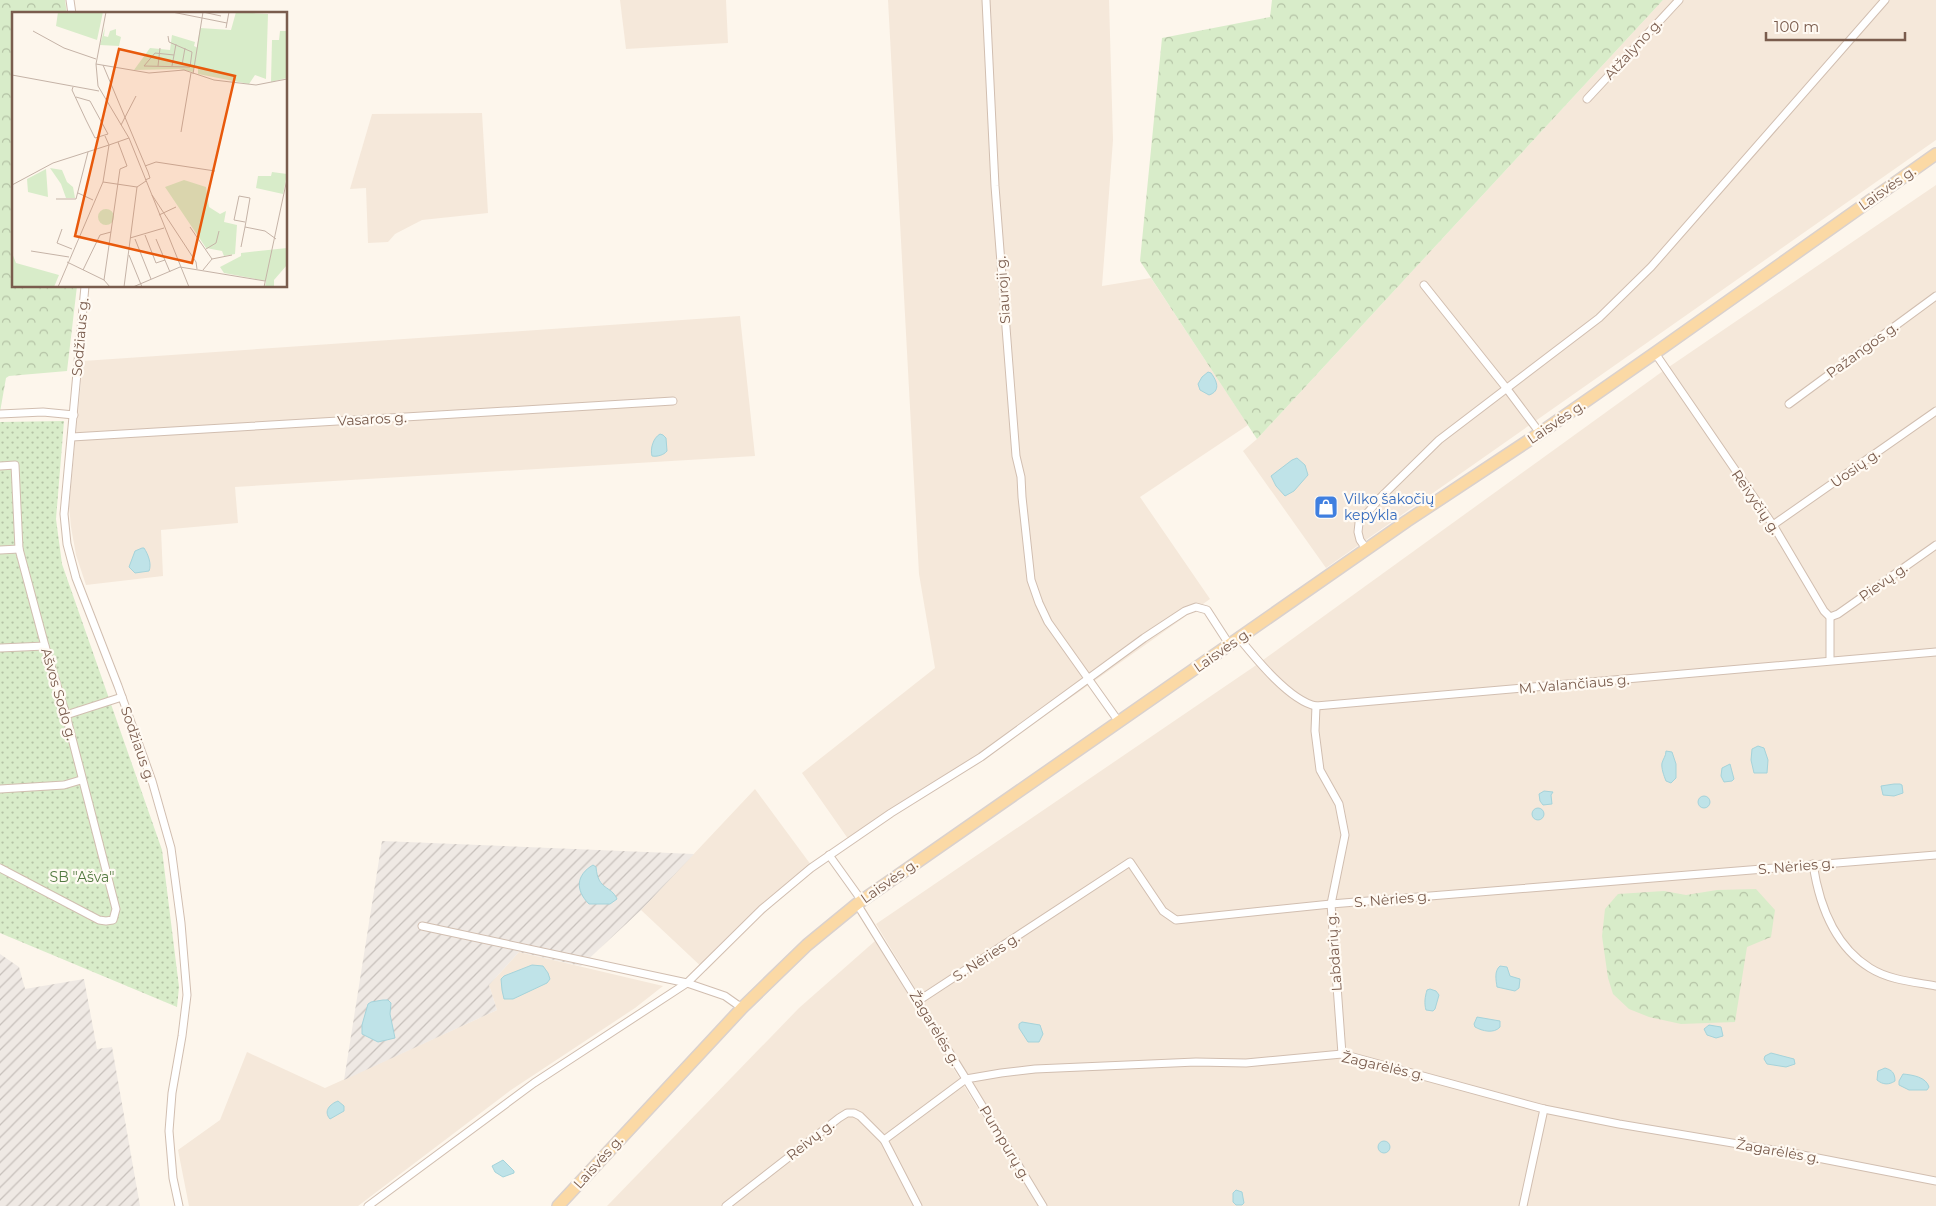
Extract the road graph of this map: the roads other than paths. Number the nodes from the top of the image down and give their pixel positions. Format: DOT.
graph roads {
  1 [pos="986,0"];
  2 [pos="1679,0"];
  3 [pos="1885,0"];
  4 [pos="1587,99"];
  5 [pos="1936,154"];
  6 [pos="1424,285"];
  7 [pos="85,288"];
  8 [pos="1936,296"];
  9 [pos="1655,353"];
  10 [pos="1508,389"];
  11 [pos="673,401"];
  12 [pos="1788,404"];
  13 [pos="1936,410"];
  14 [pos="0,414"];
  15 [pos="74,415"];
  16 [pos="1540,434"];
  17 [pos="72,437"];
  18 [pos="0,466"];
  19 [pos="1773,525"];
  20 [pos="1936,545"];
  21 [pos="19,549"];
  22 [pos="0,550"];
  23 [pos="1367,550"];
  24 [pos="1830,617"];
  25 [pos="1234,641"];
  26 [pos="45,646"];
  27 [pos="0,648"];
  28 [pos="1936,652"];
  29 [pos="1830,660"];
  30 [pos="1088,680"];
  31 [pos="122,697"];
  32 [pos="1316,706"];
  33 [pos="66,715"];
  34 [pos="1119,722"];
  35 [pos="82,780"];
  36 [pos="0,789"];
  37 [pos="830,855"];
  38 [pos="1936,855"];
  39 [pos="1813,864"];
  40 [pos="0,868"];
  41 [pos="859,902"];
  42 [pos="1331,904"];
  43 [pos="422,926"];
  44 [pos="687,983"];
  45 [pos="1936,986"];
  46 [pos="918,1001"];
  47 [pos="742,1008"];
  48 [pos="1342,1054"];
  49 [pos="966,1079"];
  50 [pos="1544,1109"];
  51 [pos="884,1140"];
  52 [pos="1936,1181"];
  53 [pos="179,1206"];
  54 [pos="368,1206"];
  55 [pos="558,1206"];
  56 [pos="726,1206"];
  57 [pos="918,1206"];
  58 [pos="1043,1206"];
  59 [pos="1523,1206"];
  1 -- 30 [label="street, Siauroji g."];
  2 -- 4 [label="street, Atžalyno g."];
  3 -- 10 [label="street"];
  5 -- 9 [label="main road, Laisvės g."];
  6 -- 10 [label="street"];
  7 -- 15 [label="street, Sodžiaus g."];
  8 -- 12 [label="street, Pažangos g."];
  9 -- 16 [label="main road, Laisvės g."];
  9 -- 19 [label="street, Reivyčių g."];
  10 -- 16 [label="street"];
  10 -- 23 [label="street"];
  11 -- 17 [label="street, Vasaros g."];
  13 -- 19 [label="street, Uosių g."];
  14 -- 15 [label="street"];
  15 -- 17 [label="street, Sodžiaus g."];
  16 -- 23 [label="main road, Laisvės g."];
  17 -- 31 [label="street, Sodžiaus g."];
  18 -- 21 [label="street, Ašvos Sodo g."];
  19 -- 24 [label="street, Reivyčių g."];
  20 -- 24 [label="street, Pievų g."];
  21 -- 22 [label="street"];
  21 -- 26 [label="street, Ašvos Sodo g."];
  23 -- 25 [label="main road, Laisvės g."];
  24 -- 29 [label="street"];
  25 -- 30 [label="street, M. Valančiaus g."];
  25 -- 32 [label="street, M. Valančiaus g."];
  25 -- 34 [label="main road, Laisvės g."];
  26 -- 27 [label="street"];
  26 -- 33 [label="street, Ašvos Sodo g."];
  28 -- 29 [label="street, M. Valančiaus g."];
  29 -- 32 [label="street, M. Valančiaus g."];
  30 -- 34 [label="street, Siauroji g."];
  30 -- 37 [label="street, M. Valančiaus g."];
  31 -- 33 [label="street"];
  31 -- 53 [label="street, Sodžiaus g."];
  32 -- 42 [label="street, Labdarių g."];
  33 -- 35 [label="street, Ašvos Sodo g."];
  34 -- 41 [label="main road, Laisvės g."];
  35 -- 36 [label="street"];
  35 -- 40 [label="street, Ašvos Sodo g."];
  37 -- 41 [label="street, Žagarėlės g."];
  37 -- 44 [label="street, M. Valančiaus g."];
  38 -- 39 [label="street, S. Nėries g."];
  39 -- 42 [label="street, S. Nėries g."];
  39 -- 45 [label="street"];
  41 -- 46 [label="street, Žagarėlės g."];
  41 -- 47 [label="main road, Laisvės g."];
  42 -- 46 [label="street, S. Nėries g."];
  42 -- 48 [label="street, Labdarių g."];
  43 -- 44 [label="street"];
  44 -- 47 [label="street"];
  44 -- 54 [label="street, M. Valančiaus g."];
  46 -- 49 [label="street, Žagarėlės g."];
  47 -- 55 [label="main road, Laisvės g."];
  48 -- 49 [label="street, Žagarėlės g."];
  48 -- 50 [label="street, Žagarėlės g."];
  49 -- 51 [label="street"];
  49 -- 58 [label="street, Pumpurų g."];
  50 -- 52 [label="street, Žagarėlės g."];
  50 -- 59 [label="street"];
  51 -- 56 [label="street, Reivų g."];
  51 -- 57 [label="street, Reivų g."];
}
